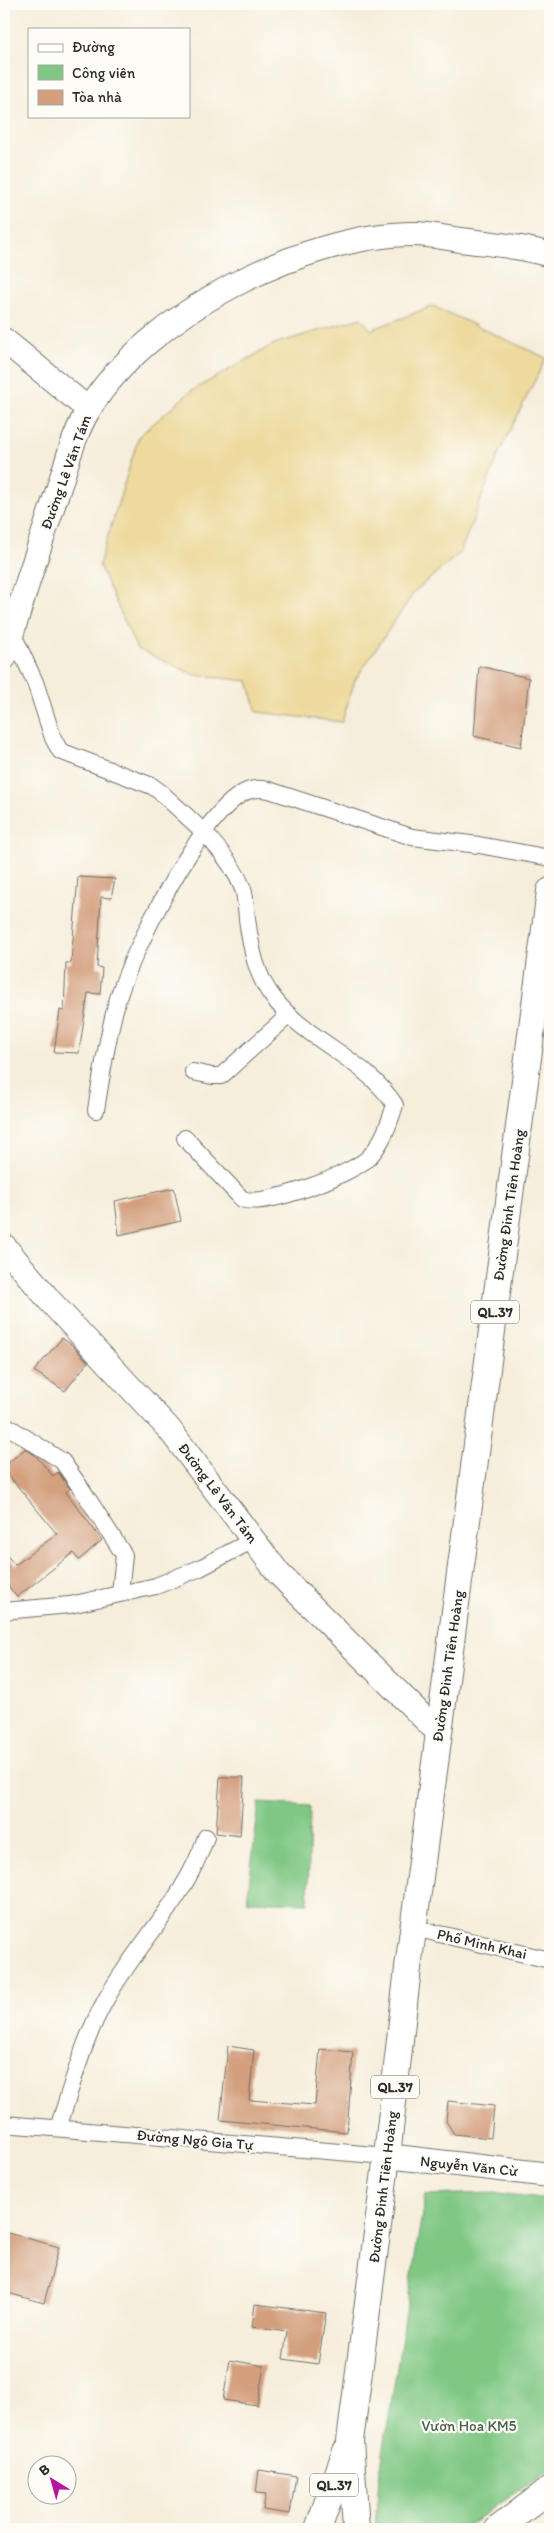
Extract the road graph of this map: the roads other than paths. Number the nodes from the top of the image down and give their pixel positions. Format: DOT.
graph roads {
  1 [pos="550,255"];
  2 [pos="4,340"];
  3 [pos="88,409"];
  4 [pos="12,632"];
  5 [pos="4,658"];
  6 [pos="203,833"];
  7 [pos="550,858"];
  8 [pos="550,891"];
  9 [pos="289,1016"];
  10 [pos="192,1072"];
  11 [pos="96,1110"];
  12 [pos="185,1138"];
  13 [pos="4,1246"];
  14 [pos="4,1424"];
  15 [pos="253,1540"];
  16 [pos="120,1593"];
  17 [pos="4,1611"];
  18 [pos="439,1733"];
  19 [pos="206,1837"];
  20 [pos="414,1928"];
  21 [pos="550,1960"];
  22 [pos="4,2124"];
  23 [pos="58,2128"];
  24 [pos="387,2156"];
  25 [pos="550,2175"];
  26 [pos="350,2441"];
  27 [pos="550,2490"];
  28 [pos="318,2529"];
  29 [pos="356,2529"];
  30 [pos="498,2529"];
  1 -- 3 [label="street, Đường Lê Văn Tám"];
  2 -- 3 [label="street"];
  3 -- 4 [label="street, Đường Lê Văn Tám"];
  4 -- 5 [label="street, Đường Lê Văn Tám"];
  4 -- 6 [label="street"];
  6 -- 7 [label="street"];
  6 -- 9 [label="street"];
  6 -- 11 [label="street"];
  8 -- 18 [label="main road, Đường Đinh Tiên Hoàng / QL.37"];
  9 -- 10 [label="street"];
  9 -- 12 [label="street"];
  13 -- 15 [label="street, Đường Lê Văn Tám"];
  14 -- 16 [label="street"];
  15 -- 16 [label="street"];
  15 -- 18 [label="street, Đường Lê Văn Tám"];
  16 -- 17 [label="street"];
  18 -- 20 [label="main road, Đường Đinh Tiên Hoàng / QL.37"];
  19 -- 23 [label="street"];
  20 -- 21 [label="street, Phố Minh Khai"];
  20 -- 24 [label="main road, Đường Đinh Tiên Hoàng / QL.37"];
  22 -- 23 [label="street, Đường Ngô Gia Tự"];
  23 -- 24 [label="street, Đường Ngô Gia Tự"];
  24 -- 25 [label="street, Nguyễn Văn Cừ"];
  24 -- 26 [label="main road, Đường Đinh Tiên Hoàng / QL.37"];
  26 -- 28 [label="main road, Đường Đinh Tiên Hoàng / QL.37"];
  26 -- 29 [label="main road, Đường Đinh Tiên Hoàng / QL.37"];
  27 -- 30 [label="main road"];
}
